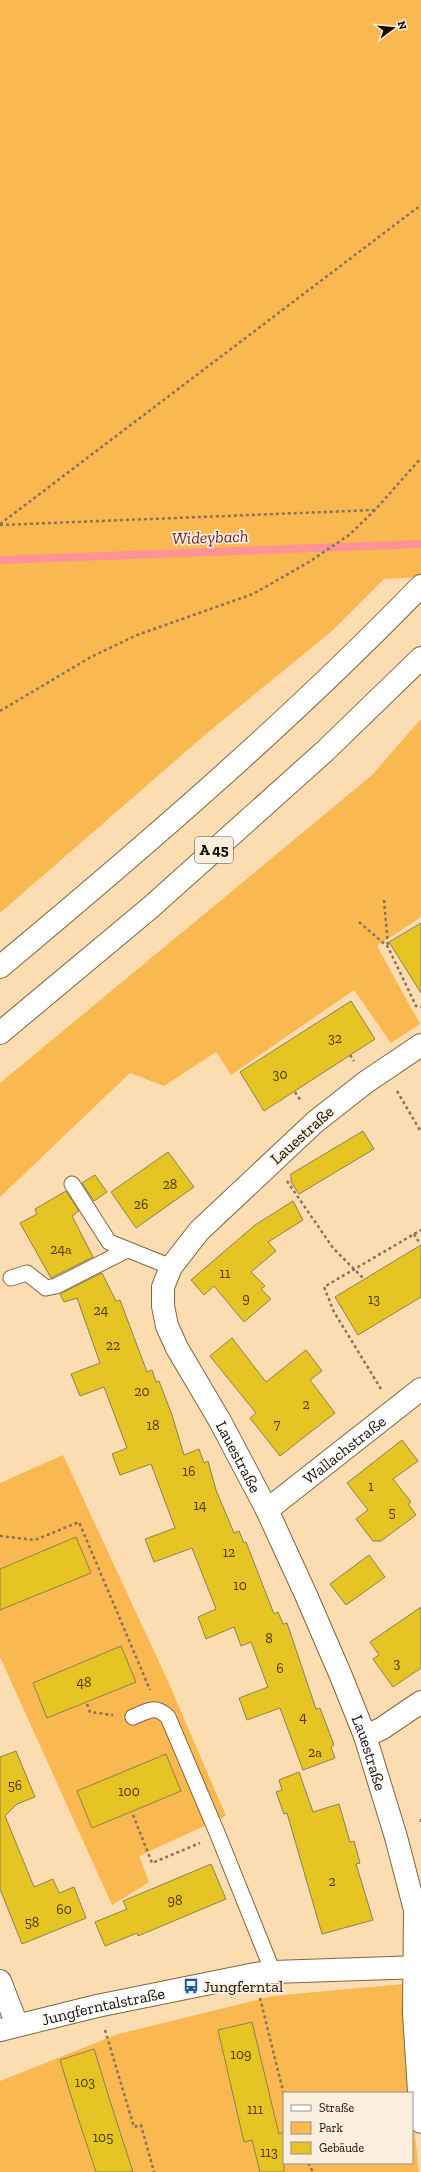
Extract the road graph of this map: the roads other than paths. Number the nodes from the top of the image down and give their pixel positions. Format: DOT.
graph roads {
  1 [pos="421,586"];
  2 [pos="421,658"];
  3 [pos="0,967"];
  4 [pos="0,1033"];
  5 [pos="421,1045"];
  6 [pos="72,1184"];
  7 [pos="127,1250"];
  8 [pos="171,1267"];
  9 [pos="11,1278"];
  10 [pos="421,1389"];
  11 [pos="267,1510"];
  12 [pos="421,1702"];
  13 [pos="133,1717"];
  14 [pos="365,1736"];
  15 [pos="418,1967"];
  16 [pos="264,1973"];
  17 [pos="0,1981"];
  18 [pos="8,2028"];
  19 [pos="421,2122"];
  1 -- 3 [label="main road"];
  2 -- 4 [label="main road, A 45"];
  5 -- 8 [label="main road, Lauestraße"];
  6 -- 7 [label="lane"];
  7 -- 8 [label="lane"];
  7 -- 9 [label="lane"];
  8 -- 11 [label="main road, Lauestraße"];
  10 -- 11 [label="main road, Wallachstraße"];
  11 -- 14 [label="main road, Lauestraße"];
  12 -- 14 [label="main road"];
  13 -- 16 [label="lane"];
  14 -- 15 [label="main road, Lauestraße"];
  15 -- 16 [label="main road, Jungferntalstraße"];
  15 -- 19 [label="main road, Lauestraße"];
  16 -- 18 [label="main road, Jungferntalstraße"];
  17 -- 18 [label="main road"];
}
